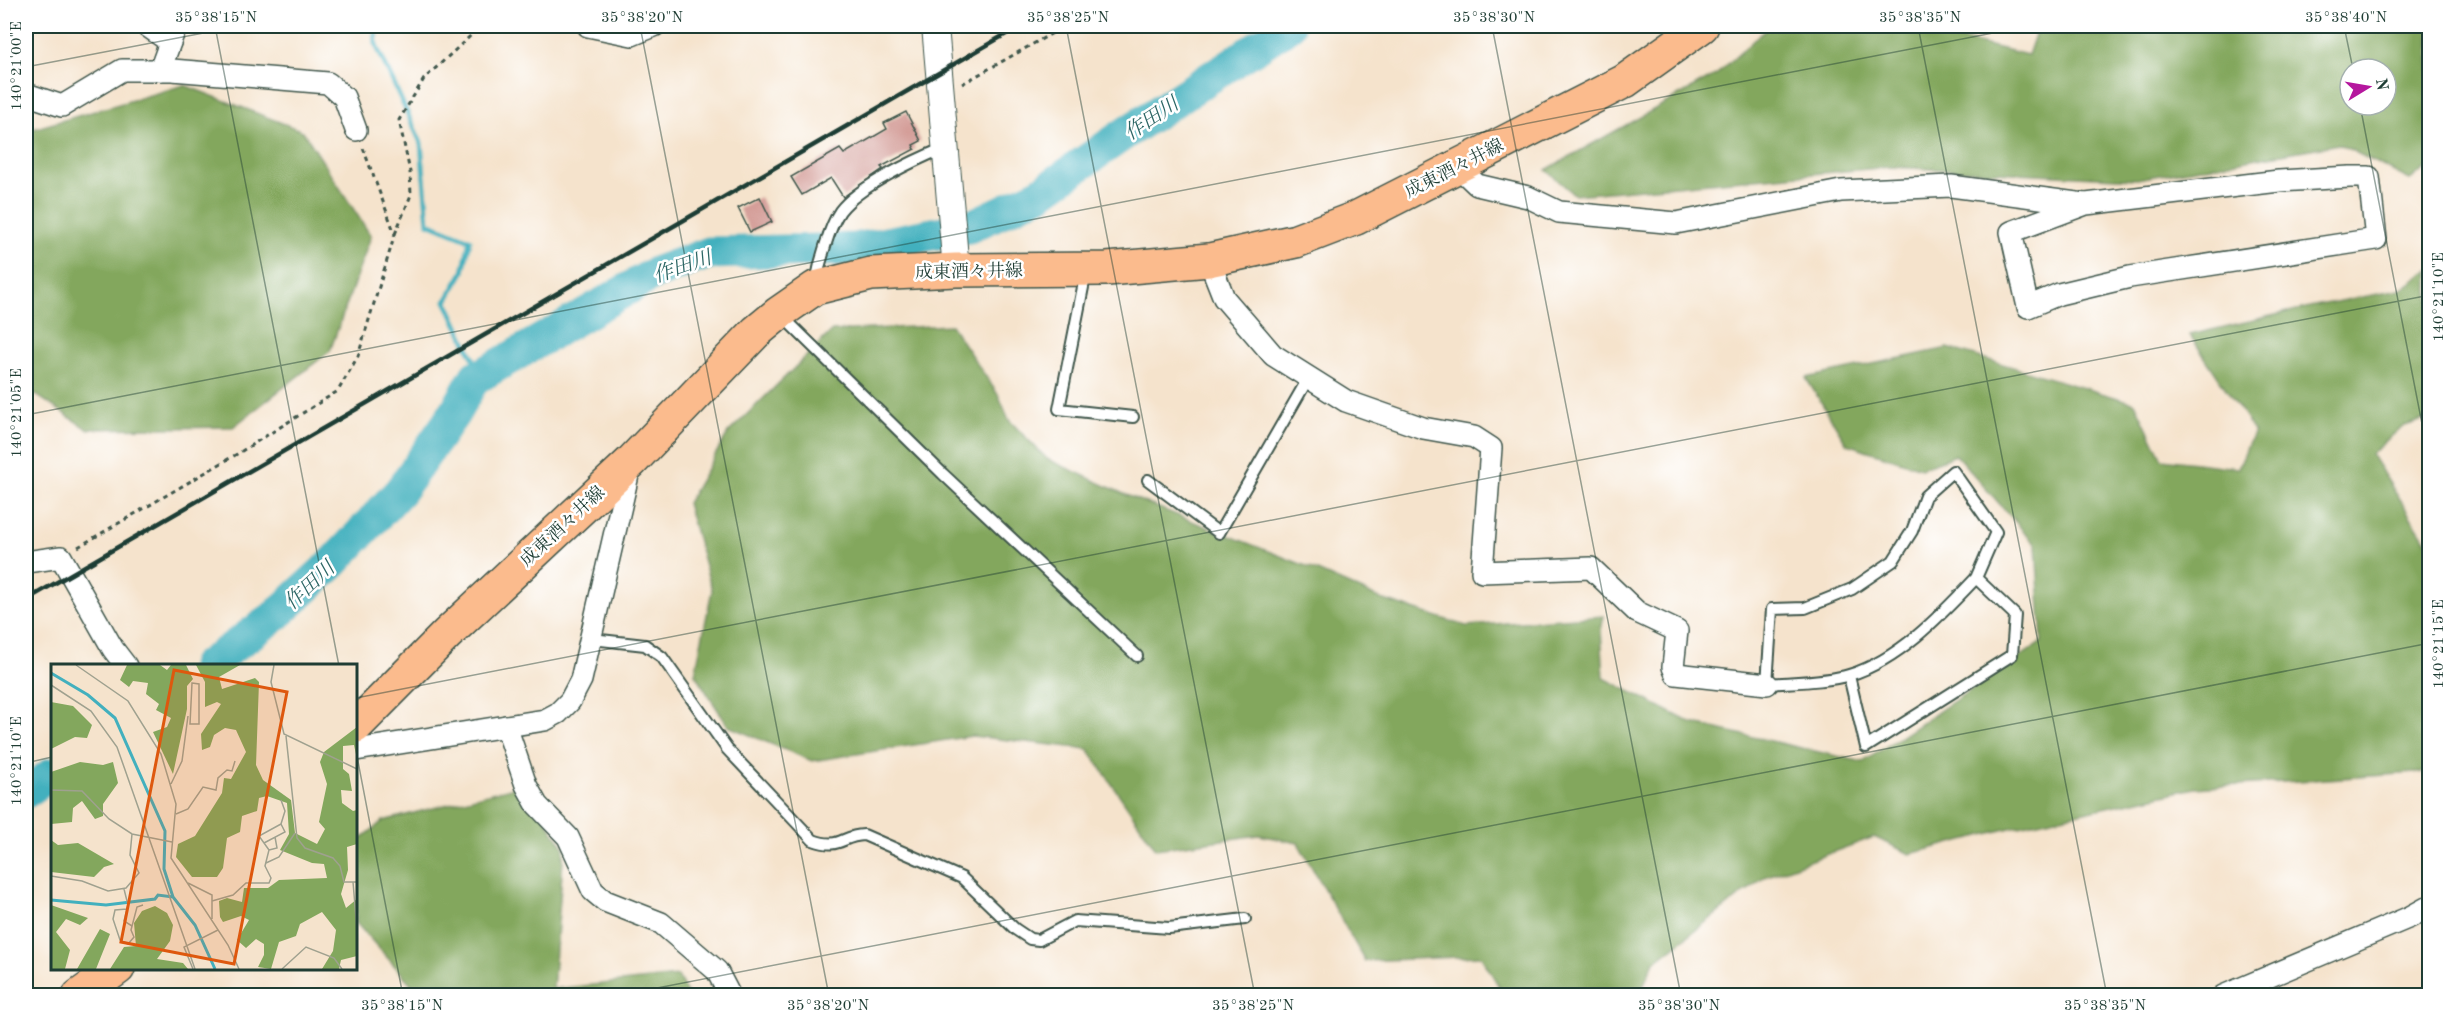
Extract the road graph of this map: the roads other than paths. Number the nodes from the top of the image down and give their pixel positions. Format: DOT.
graph roads {
  1 [pos="147,26"];
  2 [pos="588,26"];
  3 [pos="654,26"];
  4 [pos="935,26"];
  5 [pos="1702,26"];
  6 [pos="173,34"];
  7 [pos="160,70"];
  8 [pos="26,94"];
  9 [pos="356,130"];
  10 [pos="944,148"];
  11 [pos="1457,166"];
  12 [pos="2086,204"];
  13 [pos="1209,260"];
  14 [pos="1087,269"];
  15 [pos="956,270"];
  16 [pos="815,288"];
  17 [pos="778,313"];
  18 [pos="1309,377"];
  19 [pos="1133,417"];
  20 [pos="631,462"];
  21 [pos="1148,480"];
  22 [pos="26,562"];
  23 [pos="1976,578"];
  24 [pos="592,639"];
  25 [pos="1137,656"];
  26 [pos="124,664"];
  27 [pos="1849,675"];
  28 [pos="1767,684"];
  29 [pos="357,725"];
  30 [pos="507,726"];
  31 [pos="357,750"];
  32 [pos="2430,906"];
  33 [pos="1245,919"];
  34 [pos="117,970"];
  35 [pos="79,996"];
  36 [pos="729,996"];
  37 [pos="2223,996"];
  1 -- 6 [label="street"];
  2 -- 3 [label="street"];
  4 -- 10 [label="street"];
  5 -- 11 [label="main road, 成東酒々井線"];
  6 -- 7 [label="street"];
  7 -- 8 [label="street"];
  7 -- 9 [label="street"];
  10 -- 15 [label="street"];
  10 -- 16 [label="lane"];
  11 -- 12 [label="street"];
  11 -- 13 [label="main road, 成東酒々井線"];
  12 -- 12 [label="street"];
  13 -- 14 [label="main road, 成東酒々井線"];
  13 -- 18 [label="street"];
  14 -- 15 [label="main road, 成東酒々井線"];
  14 -- 19 [label="lane"];
  15 -- 16 [label="main road, 成東酒々井線"];
  16 -- 17 [label="main road, 成東酒々井線"];
  17 -- 20 [label="main road, 成東酒々井線"];
  17 -- 25 [label="lane"];
  18 -- 21 [label="lane"];
  18 -- 28 [label="street"];
  20 -- 24 [label="street"];
  20 -- 29 [label="main road, 成東酒々井線"];
  22 -- 26 [label="street"];
  23 -- 27 [label="lane"];
  23 -- 27 [label="lane"];
  23 -- 28 [label="lane"];
  24 -- 30 [label="street"];
  24 -- 33 [label="lane"];
  27 -- 28 [label="lane"];
  30 -- 31 [label="street"];
  30 -- 36 [label="street"];
  32 -- 37 [label="street"];
  34 -- 35 [label="main road"];
}
